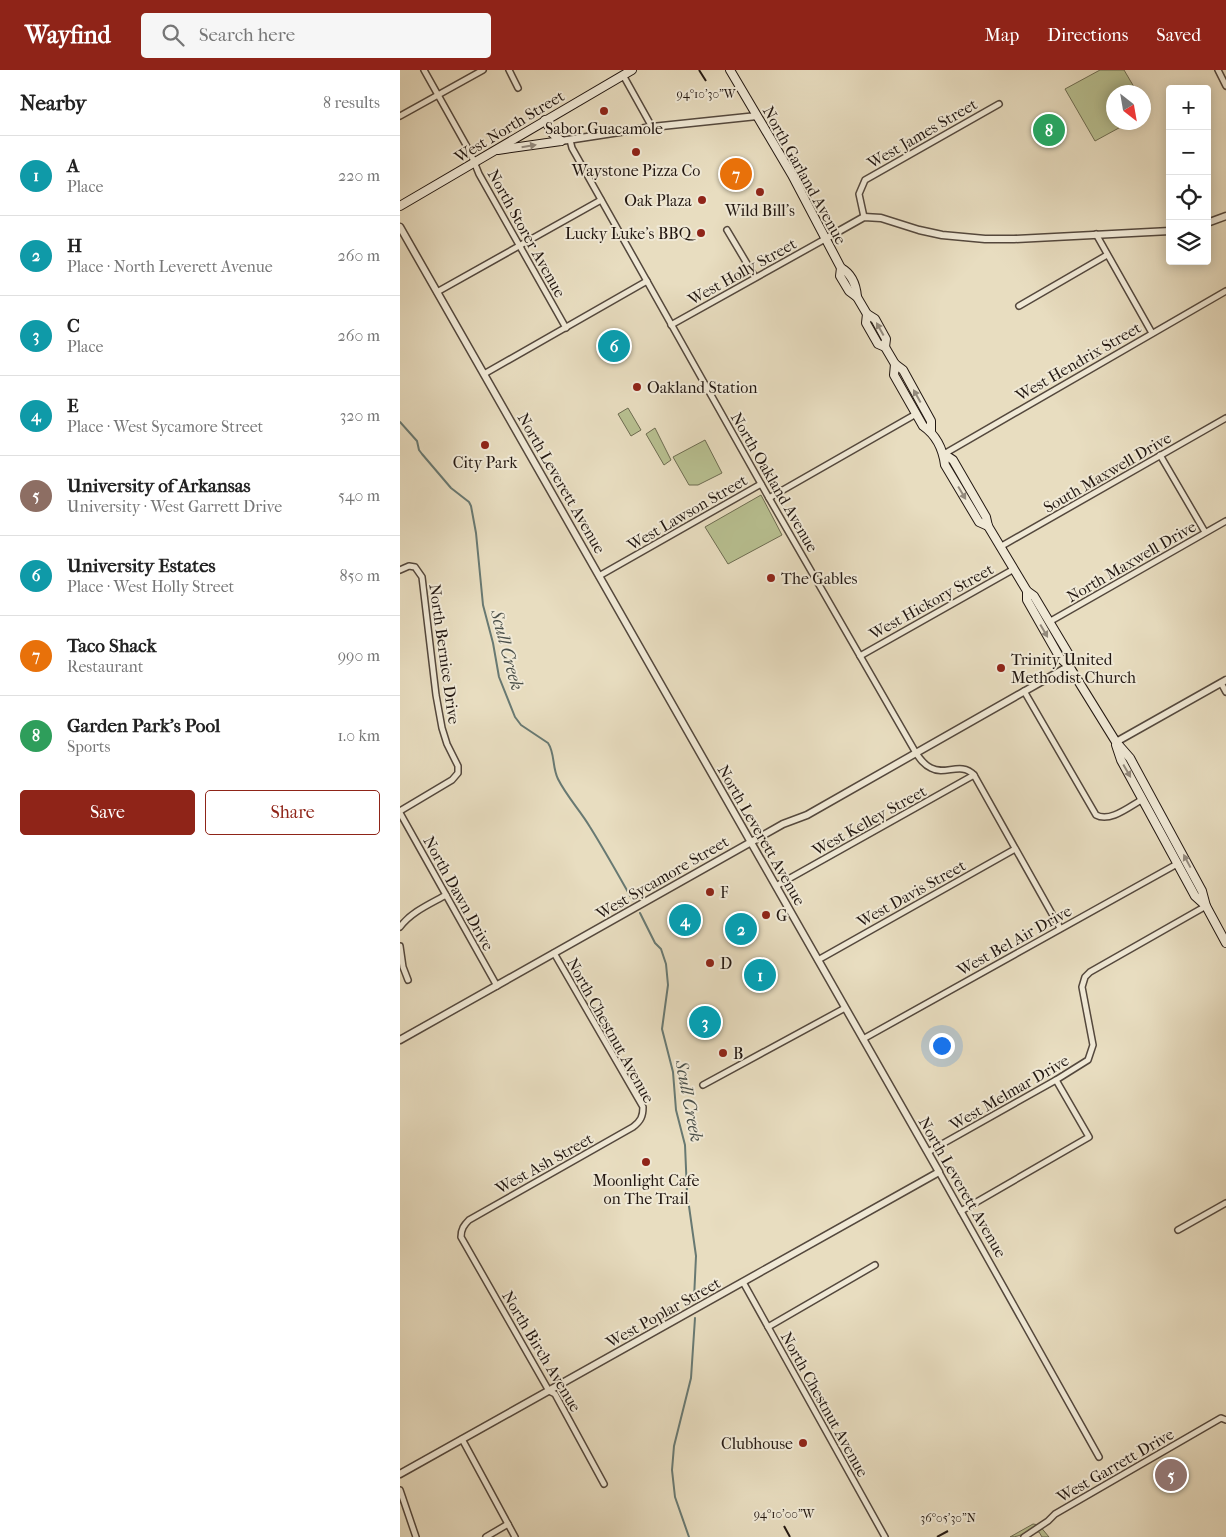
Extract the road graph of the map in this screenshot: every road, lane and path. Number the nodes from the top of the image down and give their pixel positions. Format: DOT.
graph roads {
  1 [pos="424,70"];
  2 [pos="483,70"];
  3 [pos="508,70"];
  4 [pos="632,70"];
  5 [pos="730,70"];
  6 [pos="1218,70"];
  7 [pos="623,75"];
  8 [pos="1226,86"];
  9 [pos="518,88"];
  10 [pos="438,94"];
  11 [pos="999,104"];
  12 [pos="400,116"];
  13 [pos="757,116"];
  14 [pos="545,120"];
  15 [pos="652,127"];
  16 [pos="570,140"];
  17 [pos="561,141"];
  18 [pos="496,150"];
  19 [pos="475,163"];
  20 [pos="601,200"];
  21 [pos="400,206"];
  22 [pos="1226,216"];
  23 [pos="864,217"];
  24 [pos="1211,222"];
  25 [pos="400,227"];
  26 [pos="727,230"];
  27 [pos="1166,232"];
  28 [pos="1096,234"];
  29 [pos="825,239"];
  30 [pos="520,246"];
  31 [pos="1107,255"];
  32 [pos="755,277"];
  33 [pos="647,281"];
  34 [pos="1226,291"];
  35 [pos="437,292"];
  36 [pos="1019,306"];
  37 [pos="671,325"];
  38 [pos="566,328"];
  39 [pos="1152,333"];
  40 [pos="894,364"];
  41 [pos="484,374"];
  42 [pos="916,414"];
  43 [pos="1226,418"];
  44 [pos="931,431"];
  45 [pos="944,454"];
  46 [pos="1160,455"];
  47 [pos="761,484"];
  48 [pos="769,498"];
  49 [pos="1226,521"];
  50 [pos="1206,532"];
  51 [pos="1000,547"];
  52 [pos="1014,569"];
  53 [pos="400,570"];
  54 [pos="599,576"];
  55 [pos="1027,591"];
  56 [pos="1050,622"];
  57 [pos="860,656"];
  58 [pos="1069,666"];
  59 [pos="1223,682"];
  60 [pos="1024,691"];
  61 [pos="1226,692"];
  62 [pos="1116,742"];
  63 [pos="916,753"];
  64 [pos="974,775"];
  65 [pos="1143,798"];
  66 [pos="400,812"];
  67 [pos="750,842"];
  68 [pos="1016,849"];
  69 [pos="1177,864"];
  70 [pos="776,886"];
  71 [pos="446,895"];
  72 [pos="1206,906"];
  73 [pos="400,927"];
  74 [pos="1060,928"];
  75 [pos="1226,943"];
  76 [pos="400,946"];
  77 [pos="554,953"];
  78 [pos="818,960"];
  79 [pos="408,980"];
  80 [pos="497,986"];
  81 [pos="845,1008"];
  82 [pos="862,1039"];
  83 [pos="400,1040"];
  84 [pos="1056,1080"];
  85 [pos="703,1085"];
  86 [pos="641,1120"];
  87 [pos="928,1152"];
  88 [pos="939,1172"];
  89 [pos="1226,1203"];
  90 [pos="961,1210"];
  91 [pos="461,1230"];
  92 [pos="1178,1230"];
  93 [pos="875,1266"];
  94 [pos="743,1282"];
  95 [pos="768,1327"];
  96 [pos="549,1391"];
  97 [pos="1224,1419"];
  98 [pos="462,1440"];
  99 [pos="1099,1457"];
  100 [pos="400,1474"];
  101 [pos="604,1484"];
  102 [pos="400,1490"];
  103 [pos="508,1524"];
  104 [pos="416,1537"];
  105 [pos="486,1537"];
  106 [pos="515,1537"];
  107 [pos="885,1537"];
  108 [pos="1024,1537"];
  1 -- 10 [label="street, North Storer Avenue"];
  2 -- 10 [label="street"];
  3 -- 9 [label="street"];
  4 -- 7 [label="main road, West North Street"];
  5 -- 13 [label="main road, North Garland Avenue"];
  6 -- 8 [label="street"];
  7 -- 14 [label="main road, West North Street"];
  7 -- 15 [label="street"];
  10 -- 12 [label="street"];
  10 -- 19 [label="street, North Storer Avenue"];
  11 -- 23 [label="street, West James Street"];
  13 -- 15 [label="street"];
  13 -- 29 [label="main road, North Garland Avenue"];
  14 -- 17 [label="main road"];
  14 -- 18 [label="main road, West North Street"];
  15 -- 16 [label="street"];
  16 -- 17 [label="street"];
  16 -- 20 [label="street, North Oakland Avenue"];
  18 -- 17 [label="main road, one-way"];
  18 -- 19 [label="main road, West North Street"];
  19 -- 21 [label="main road, West North Street"];
  19 -- 30 [label="street, North Storer Avenue"];
  20 -- 30 [label="street"];
  20 -- 33 [label="street, North Oakland Avenue"];
  22 -- 24 [label="street"];
  23 -- 28 [label="street"];
  23 -- 29 [label="street"];
  25 -- 35 [label="street, North Leverett Avenue"];
  26 -- 32 [label="street"];
  27 -- 28 [label="street"];
  28 -- 31 [label="street"];
  29 -- 32 [label="street, West Holly Street"];
  29 -- 40 [label="main road, North Garland Avenue"];
  30 -- 35 [label="street"];
  30 -- 38 [label="street, North Storer Avenue"];
  31 -- 36 [label="street"];
  31 -- 39 [label="street"];
  32 -- 37 [label="street, West Holly Street"];
  33 -- 37 [label="street, North Oakland Avenue"];
  33 -- 38 [label="street"];
  34 -- 39 [label="street, West Hendrix Street"];
  35 -- 41 [label="street, North Leverett Avenue"];
  37 -- 47 [label="street, North Oakland Avenue"];
  38 -- 41 [label="street"];
  39 -- 45 [label="street, West Hendrix Street"];
  40 -- 42 [label="main road, North Garland Avenue"];
  44 -- 40 [label="main road, North Garland Avenue, one-way"];
  41 -- 54 [label="street, North Leverett Avenue"];
  42 -- 44 [label="main road, North Garland Avenue"];
  42 -- 48 [label="street, West Lawson Street"];
  43 -- 46 [label="street, South Maxwell Drive"];
  44 -- 45 [label="main road, North Garland Avenue"];
  45 -- 51 [label="main road, North Garland Avenue"];
  46 -- 50 [label="street"];
  46 -- 51 [label="street, South Maxwell Drive"];
  47 -- 48 [label="street, North Oakland Avenue"];
  47 -- 54 [label="street, West Lawson Street"];
  48 -- 57 [label="street, North Oakland Avenue"];
  49 -- 50 [label="street, North Maxwell Drive"];
  50 -- 56 [label="street, North Maxwell Drive"];
  51 -- 52 [label="main road, North Garland Avenue"];
  52 -- 55 [label="main road, North Garland Avenue"];
  52 -- 57 [label="street, West Hickory Street"];
  53 -- 66 [label="street, North Bernice Drive"];
  54 -- 67 [label="street, North Leverett Avenue"];
  55 -- 56 [label="main road, North Garland Avenue"];
  55 -- 58 [label="main road, North Garland Avenue, one-way"];
  56 -- 58 [label="main road, North Garland Avenue"];
  57 -- 63 [label="street, North Oakland Avenue"];
  58 -- 60 [label="street, West Sycamore Street"];
  58 -- 62 [label="main road, North Garland Avenue"];
  59 -- 61 [label="street"];
  59 -- 62 [label="street"];
  60 -- 63 [label="street, West Sycamore Street"];
  60 -- 65 [label="street"];
  62 -- 65 [label="main road, North Garland Avenue, one-way"];
  72 -- 62 [label="main road, North Garland Avenue, one-way"];
  63 -- 64 [label="street, North Oakland Avenue"];
  63 -- 67 [label="street, West Sycamore Street"];
  64 -- 68 [label="street"];
  64 -- 70 [label="street, West Kelley Street"];
  65 -- 69 [label="main road, North Garland Avenue"];
  66 -- 71 [label="street, North Dawn Drive"];
  67 -- 70 [label="street, North Leverett Avenue"];
  67 -- 77 [label="street, West Sycamore Street"];
  68 -- 74 [label="street"];
  68 -- 78 [label="street, West Davis Street"];
  69 -- 72 [label="main road, North Garland Avenue"];
  69 -- 74 [label="street, West Bel Air Drive"];
  70 -- 78 [label="street, North Leverett Avenue"];
  71 -- 73 [label="street"];
  71 -- 80 [label="street, North Dawn Drive"];
  72 -- 75 [label="main road, North Garland Avenue"];
  72 -- 84 [label="street, West Melmar Drive"];
  74 -- 82 [label="street, West Bel Air Drive"];
  76 -- 79 [label="street"];
  77 -- 80 [label="street, West Sycamore Street"];
  77 -- 86 [label="street, North Chestnut Avenue"];
  78 -- 81 [label="street, North Leverett Avenue"];
  80 -- 83 [label="street, West Sycamore Street"];
  81 -- 82 [label="street, North Leverett Avenue"];
  81 -- 85 [label="street"];
  82 -- 87 [label="street, North Leverett Avenue"];
  84 -- 87 [label="street, West Melmar Drive"];
  84 -- 90 [label="street"];
  86 -- 91 [label="street, West Ash Street"];
  87 -- 88 [label="street, North Leverett Avenue"];
  88 -- 90 [label="street, North Leverett Avenue"];
  88 -- 94 [label="street, West Poplar Street"];
  89 -- 92 [label="street"];
  90 -- 99 [label="street, North Leverett Avenue"];
  91 -- 96 [label="street, North Birch Avenue"];
  93 -- 95 [label="street"];
  94 -- 95 [label="street, North Chestnut Avenue"];
  94 -- 96 [label="street, West Poplar Street"];
  95 -- 107 [label="street, North Chestnut Avenue"];
  96 -- 98 [label="street, West Poplar Street"];
  96 -- 101 [label="street, North Birch Avenue"];
  97 -- 108 [label="street, West Garrett Drive"];
  98 -- 100 [label="street, West Poplar Street"];
  98 -- 103 [label="street"];
  102 -- 104 [label="street"];
  103 -- 105 [label="street"];
  103 -- 106 [label="street"];
}
